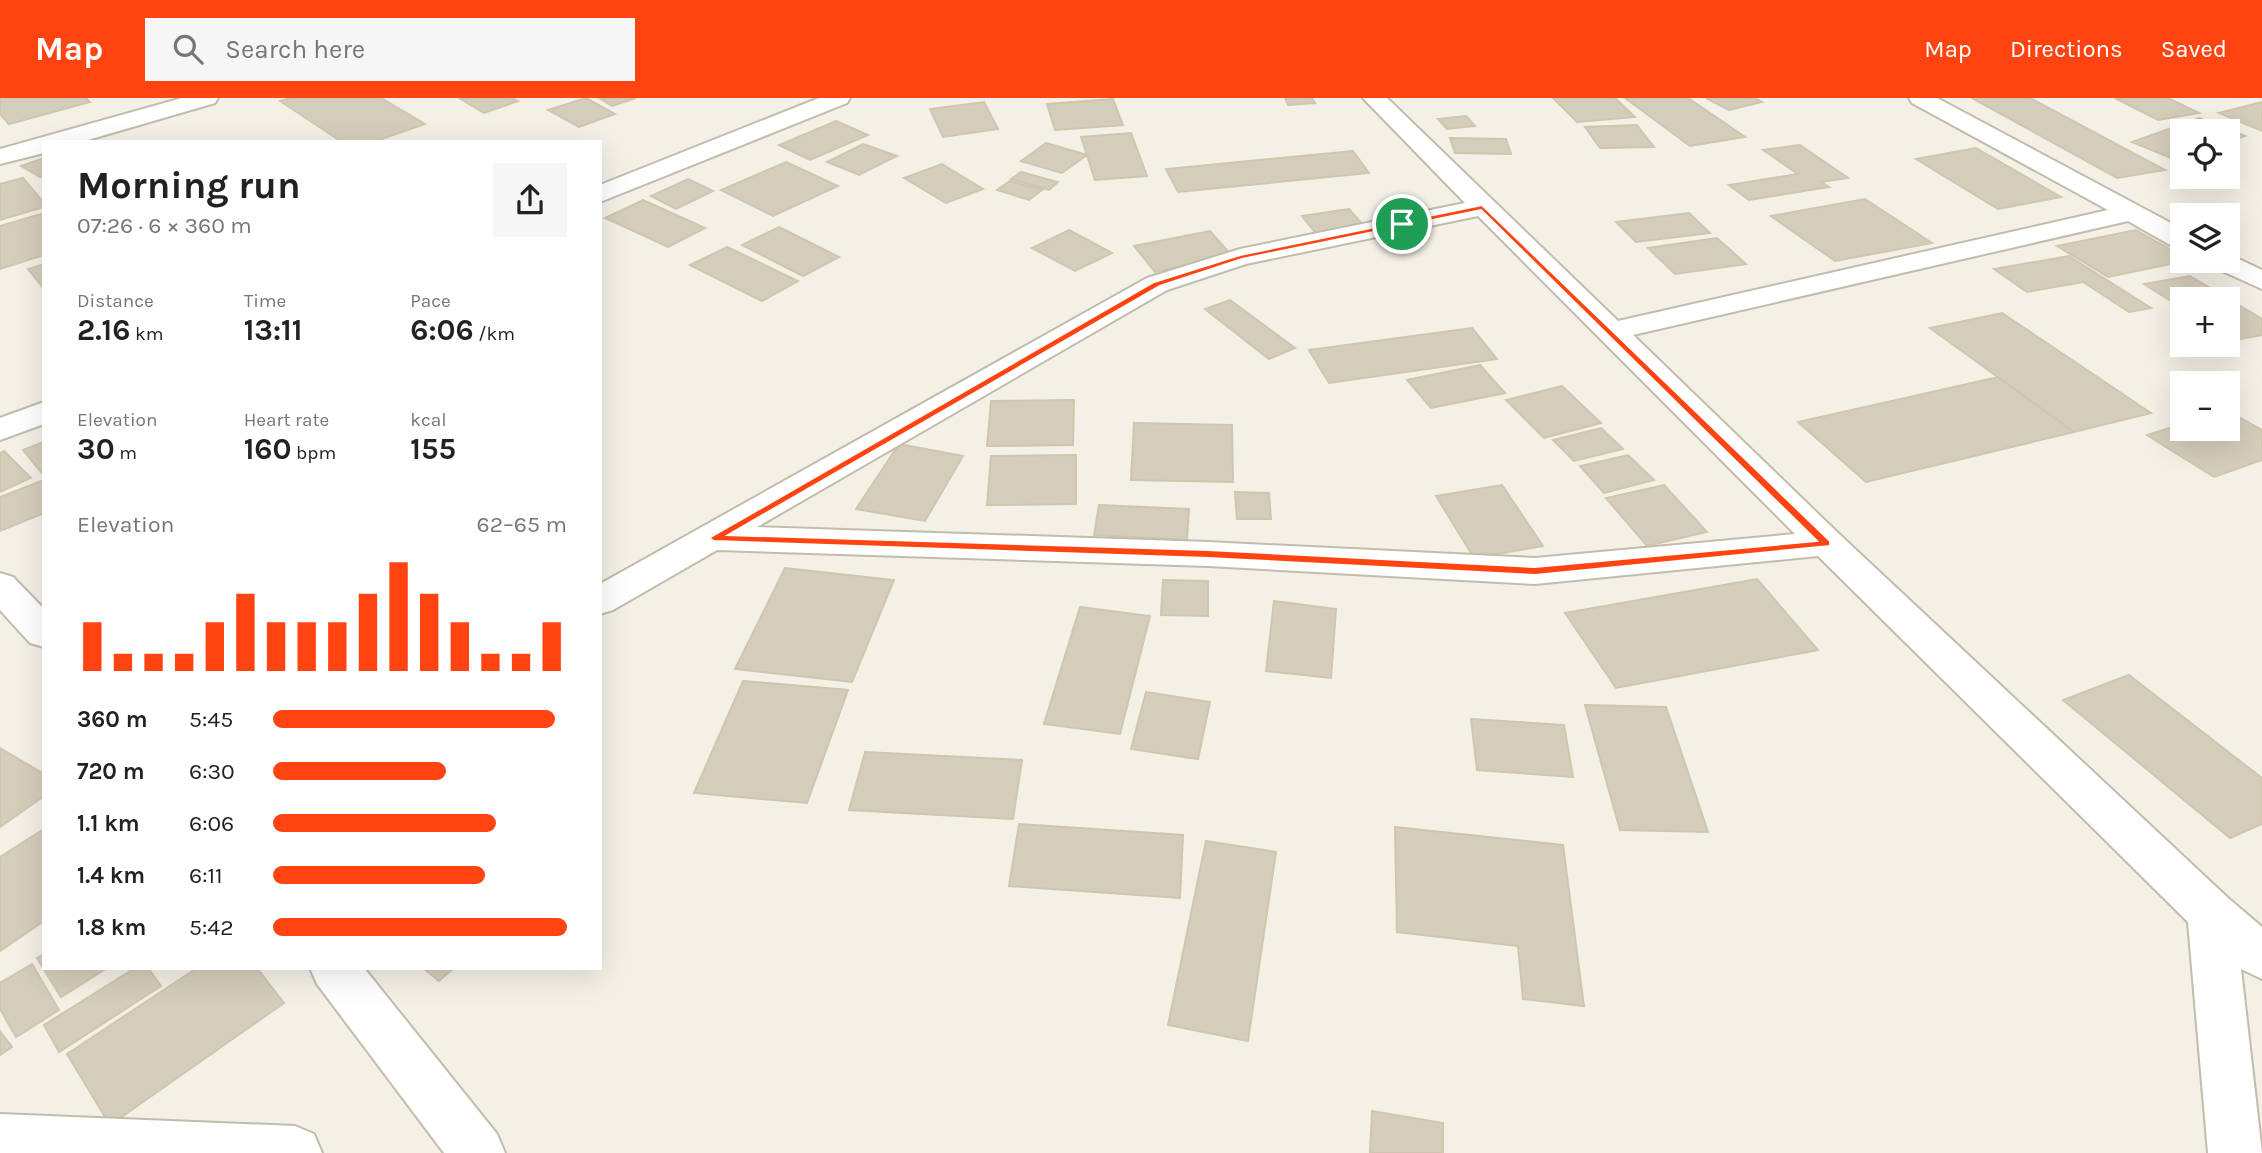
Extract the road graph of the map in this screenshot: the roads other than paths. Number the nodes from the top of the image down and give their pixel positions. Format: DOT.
graph roads {
  1 [pos="207,98"];
  2 [pos="839,98"];
  3 [pos="1374,98"];
  4 [pos="1920,98"];
  5 [pos="61,140"];
  6 [pos="42,146"];
  7 [pos="0,157"];
  8 [pos="602,193"];
  9 [pos="1482,207"];
  10 [pos="2130,213"];
  11 [pos="2170,234"];
  12 [pos="2240,270"];
  13 [pos="2262,281"];
  14 [pos="1612,331"];
  15 [pos="42,413"];
  16 [pos="0,429"];
  17 [pos="714,538"];
  18 [pos="1826,543"];
  19 [pos="0,586"];
  20 [pos="602,600"];
  21 [pos="42,631"];
  22 [pos="2211,913"];
  23 [pos="2262,957"];
  24 [pos="336,970"];
  25 [pos="0,1141"];
  26 [pos="295,1153"];
  27 [pos="478,1153"];
  28 [pos="2235,1153"];
  1 -- 5 [label="street"];
  2 -- 8 [label="street"];
  3 -- 9 [label="street"];
  4 -- 10 [label="street"];
  6 -- 7 [label="street"];
  9 -- 14 [label="street"];
  9 -- 17 [label="street"];
  10 -- 11 [label="street"];
  10 -- 14 [label="street"];
  12 -- 13 [label="street"];
  14 -- 18 [label="street"];
  15 -- 16 [label="street"];
  17 -- 18 [label="street"];
  17 -- 20 [label="street"];
  18 -- 22 [label="street"];
  19 -- 21 [label="street"];
  22 -- 23 [label="street"];
  22 -- 28 [label="street"];
  24 -- 27 [label="street"];
  25 -- 26 [label="street"];
}
